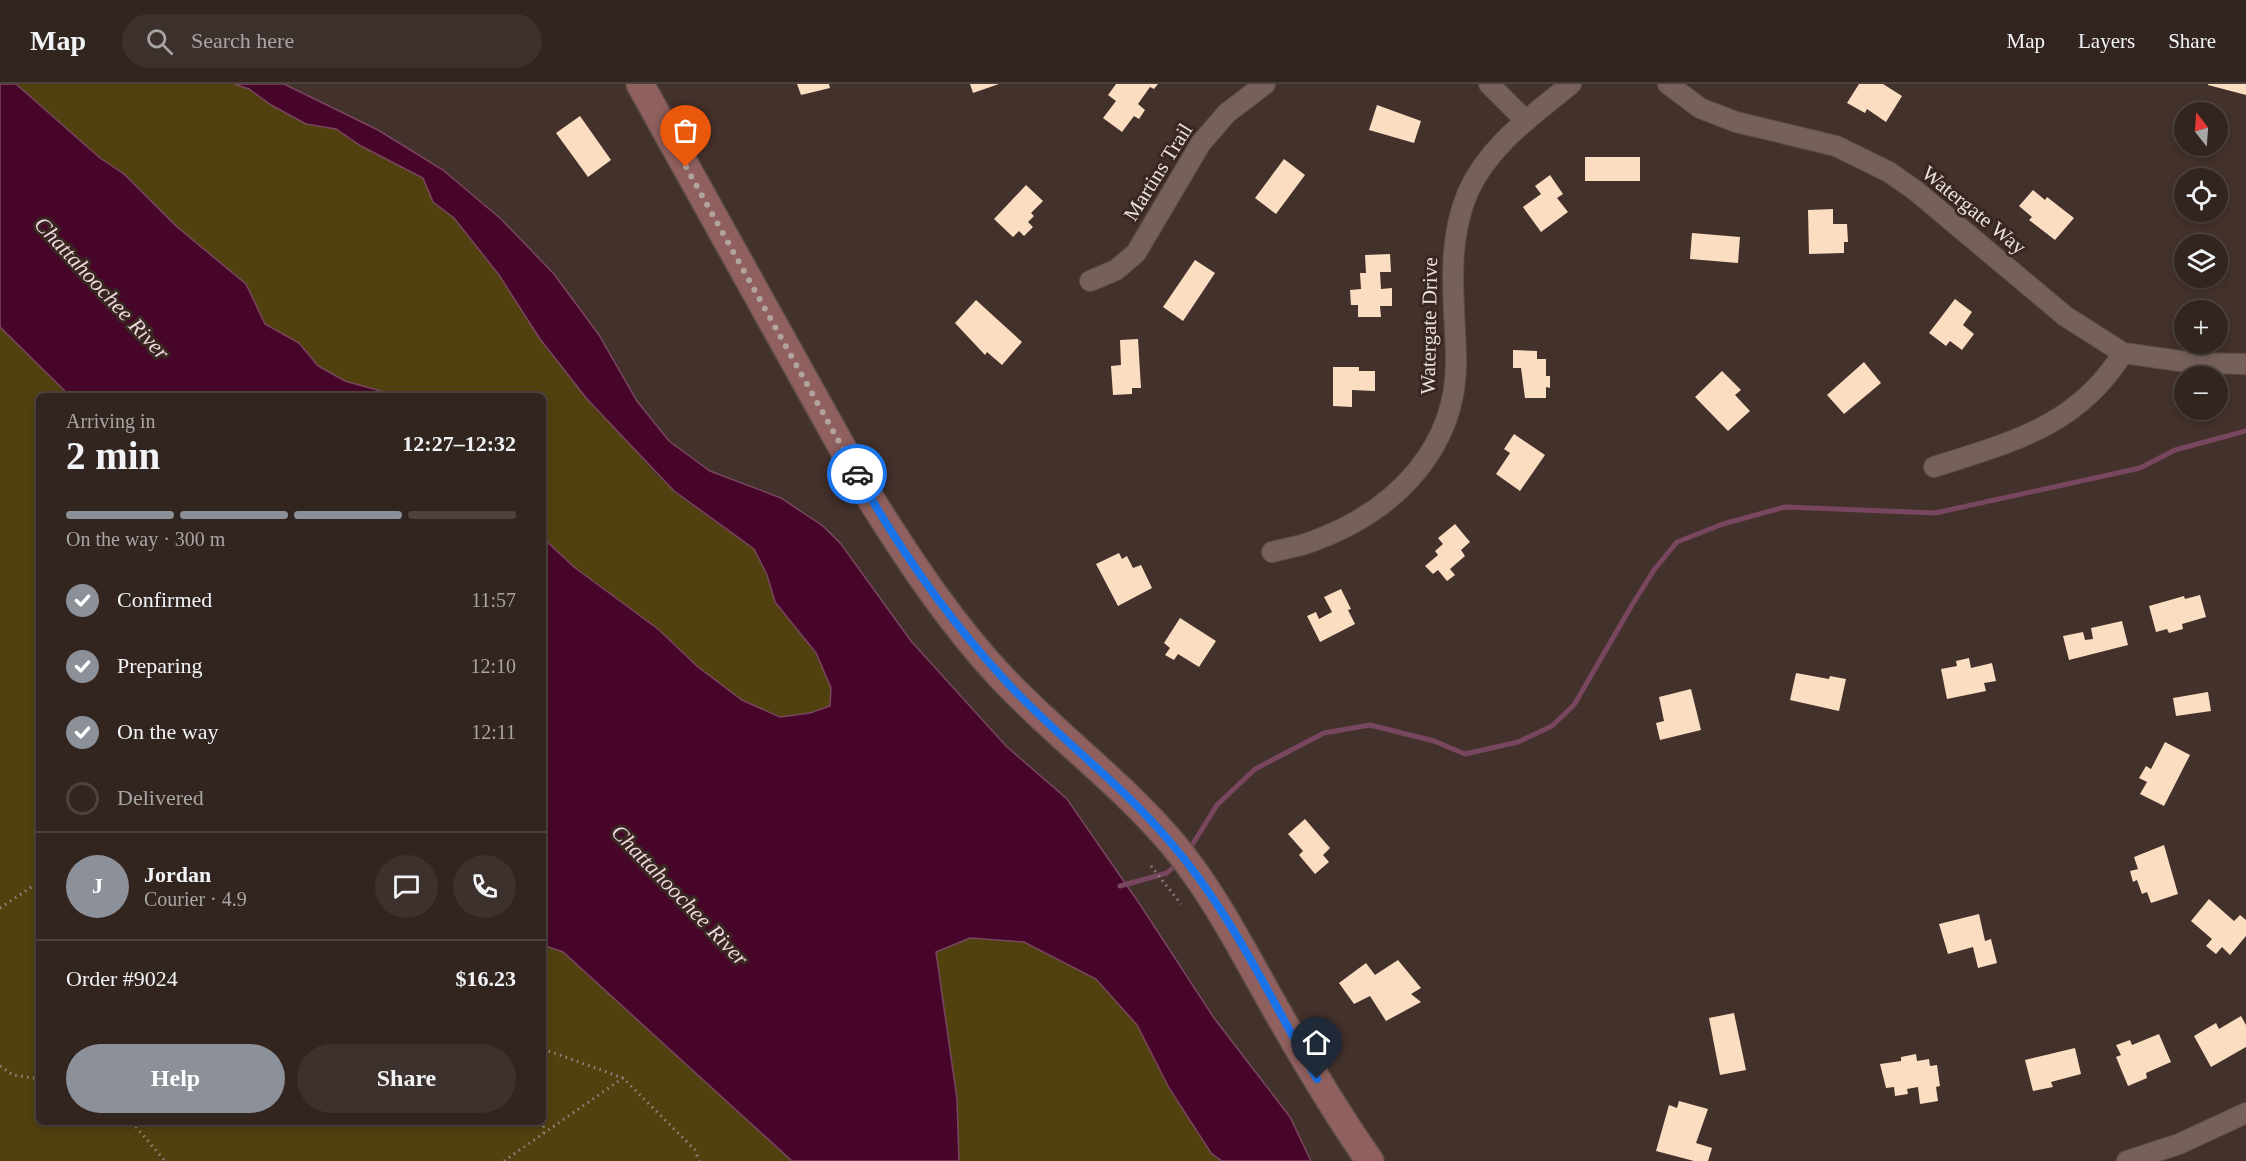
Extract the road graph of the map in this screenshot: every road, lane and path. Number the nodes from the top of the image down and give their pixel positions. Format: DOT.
graph roads {
  1 [pos="640,84"];
  2 [pos="1265,84"];
  3 [pos="1488,84"];
  4 [pos="1571,84"];
  5 [pos="1668,84"];
  6 [pos="1526,121"];
  7 [pos="1090,281"];
  8 [pos="2123,353"];
  9 [pos="2246,364"];
  10 [pos="1934,467"];
  11 [pos="1272,552"];
  12 [pos="1151,866"];
  13 [pos="36,884"];
  14 [pos="1180,904"];
  15 [pos="0,908"];
  16 [pos="546,1050"];
  17 [pos="0,1066"];
  18 [pos="622,1078"];
  19 [pos="36,1079"];
  20 [pos="2246,1113"];
  21 [pos="135,1125"];
  22 [pos="543,1125"];
  23 [pos="544,1135"];
  24 [pos="165,1161"];
  25 [pos="504,1161"];
  26 [pos="699,1161"];
  27 [pos="1370,1161"];
  28 [pos="2127,1161"];
  1 -- 27 [label="street"];
  2 -- 7 [label="street, Martins Trail"];
  3 -- 6 [label="street"];
  4 -- 6 [label="street, Watergate Drive"];
  5 -- 8 [label="street, Watergate Way"];
  6 -- 11 [label="street, Watergate Drive"];
  8 -- 9 [label="street, Watergate Way"];
  8 -- 10 [label="street"];
  12 -- 14 [label="path"];
  13 -- 15 [label="path"];
  16 -- 18 [label="path"];
  17 -- 19 [label="path"];
  18 -- 23 [label="path"];
  18 -- 26 [label="path"];
  20 -- 28 [label="street"];
  21 -- 24 [label="path"];
  22 -- 23 [label="path"];
  23 -- 25 [label="path"];
}
